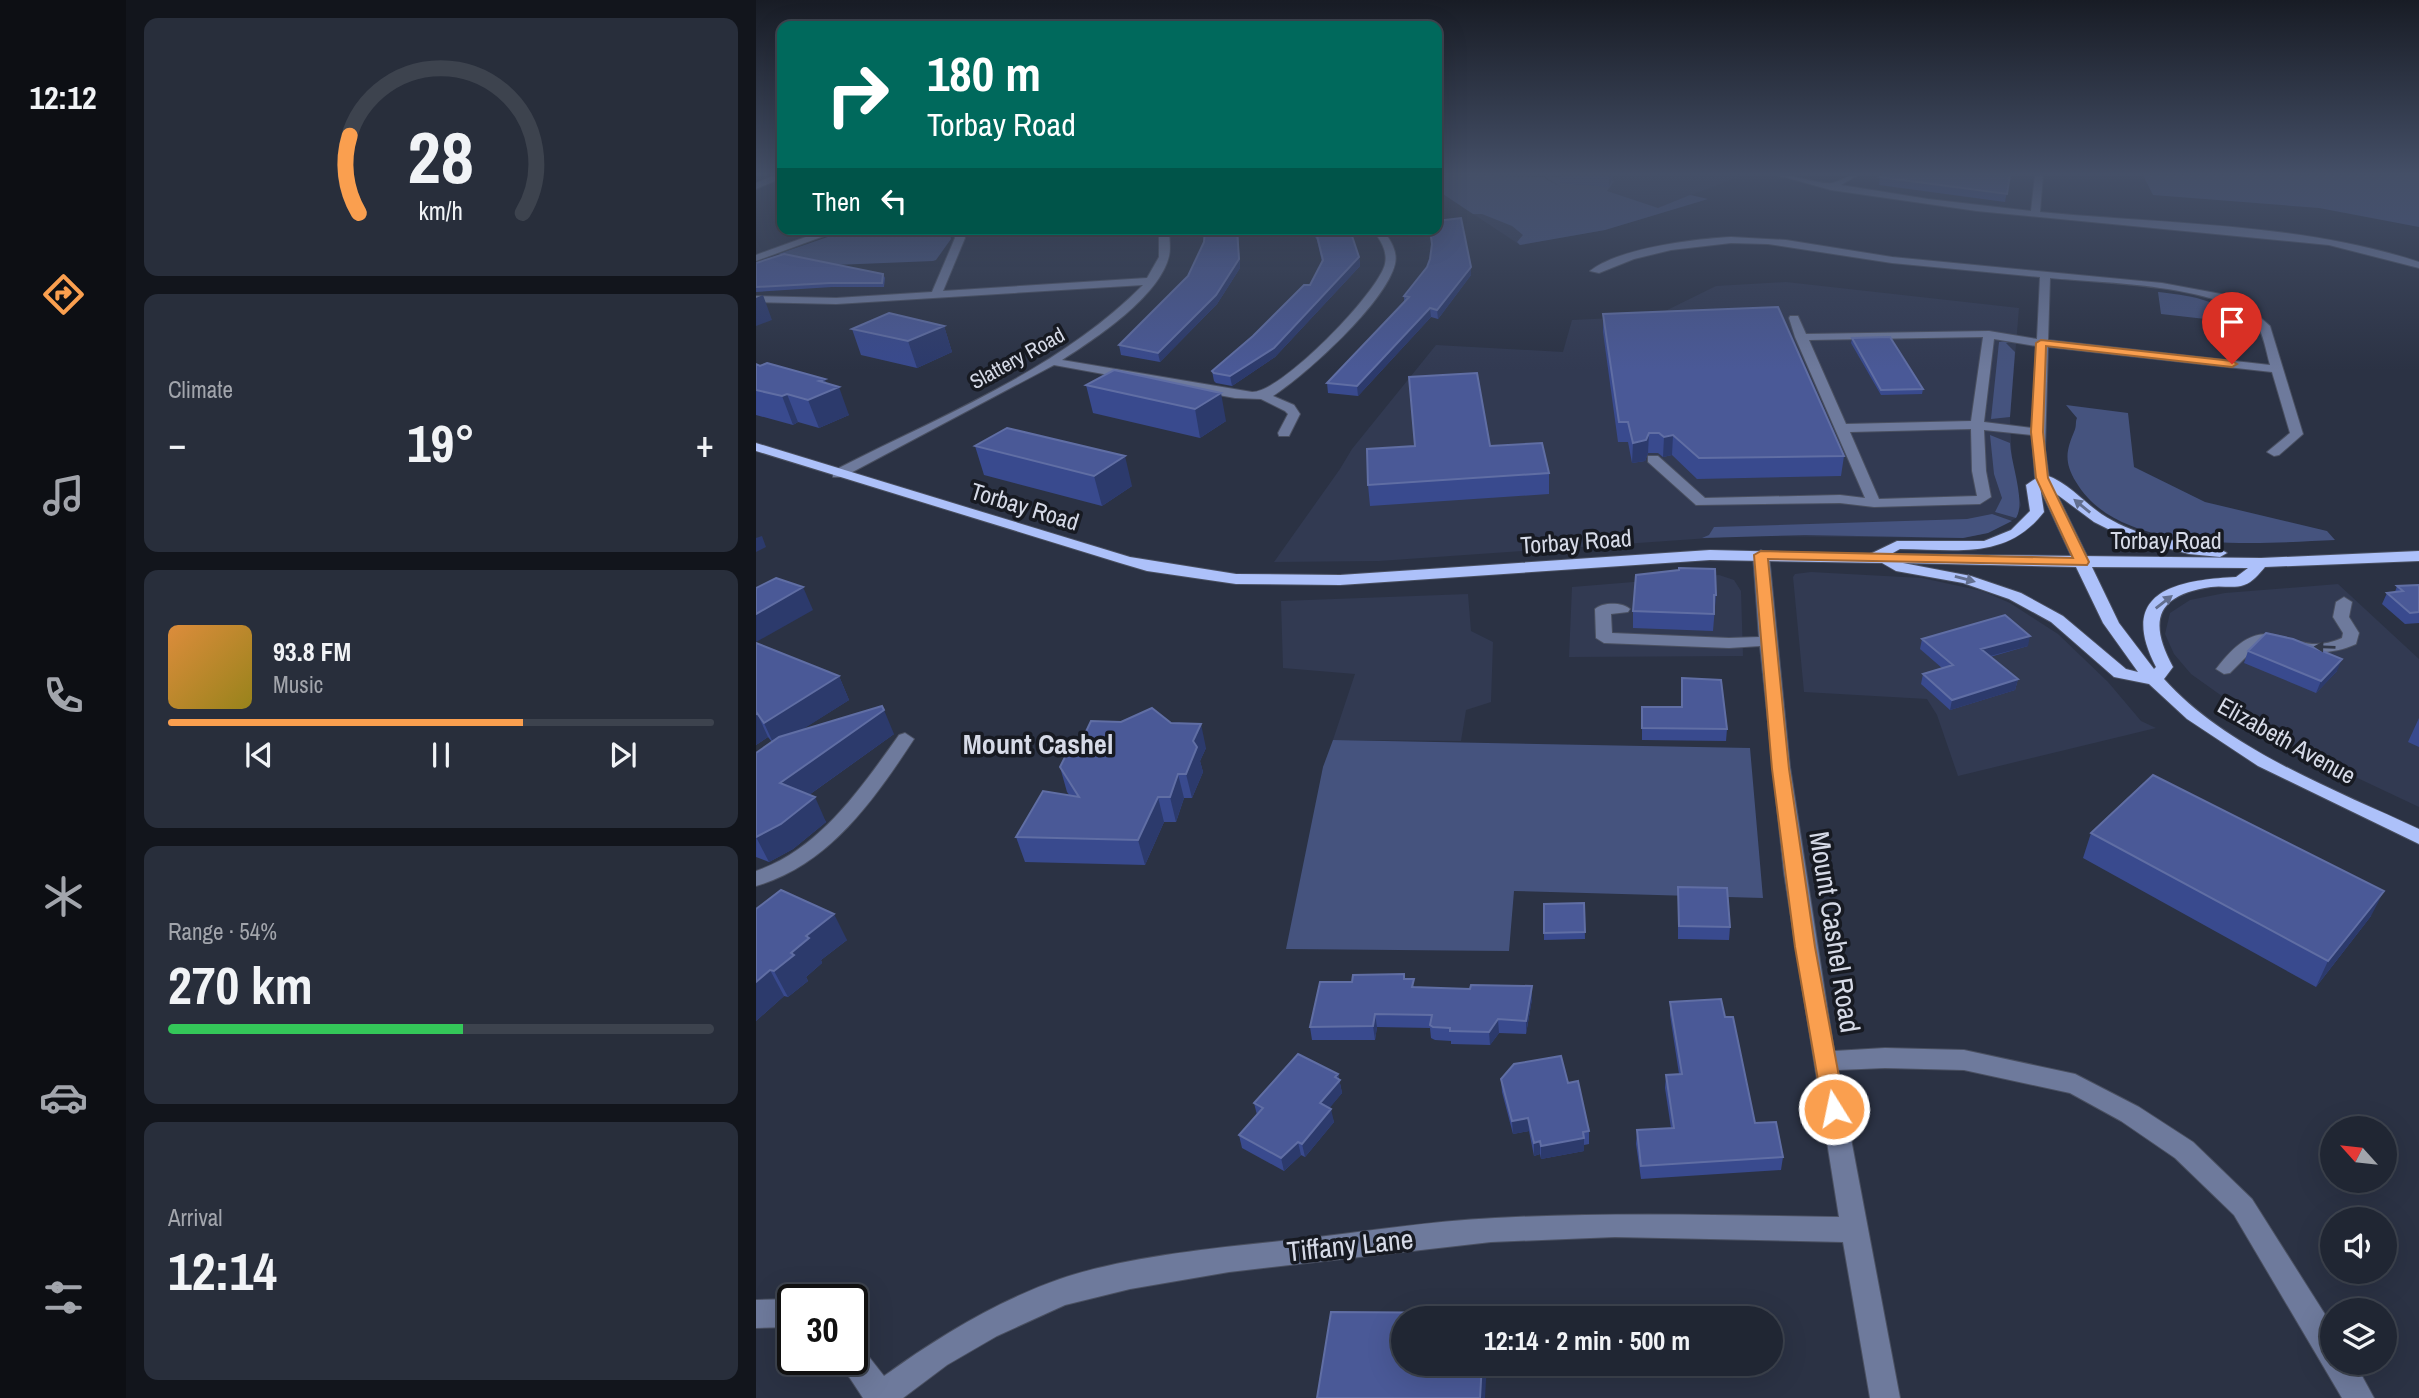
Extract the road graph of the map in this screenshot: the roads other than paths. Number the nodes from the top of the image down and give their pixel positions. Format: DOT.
graph roads {
  1 [pos="806,240"];
  2 [pos="959,240"];
  3 [pos="1164,240"];
  4 [pos="1385,240"];
  5 [pos="1726,240"];
  6 [pos="1750,240"];
  7 [pos="2318,240"];
  8 [pos="756,258"];
  9 [pos="2419,265"];
  10 [pos="1595,271"];
  11 [pos="2045,275"];
  12 [pos="1150,281"];
  13 [pos="937,293"];
  14 [pos="756,299"];
  15 [pos="1794,318"];
  16 [pos="1989,334"];
  17 [pos="1801,337"];
  18 [pos="2041,343"];
  19 [pos="1054,362"];
  20 [pos="2278,369"];
  21 [pos="1263,396"];
  22 [pos="1976,425"];
  23 [pos="1840,428"];
  24 [pos="2037,432"];
  25 [pos="1284,433"];
  26 [pos="756,447"];
  27 [pos="2274,452"];
  28 [pos="1653,459"];
  29 [pos="838,474"];
  30 [pos="2042,478"];
  31 [pos="1874,503"];
  32 [pos="1761,555"];
  33 [pos="1876,556"];
  34 [pos="2419,556"];
  35 [pos="2082,562"];
  36 [pos="2261,563"];
  37 [pos="2344,602"];
  38 [pos="1622,609"];
  39 [pos="1768,641"];
  40 [pos="2224,668"];
  41 [pos="2154,680"];
  42 [pos="905,739"];
  43 [pos="2419,838"];
  44 [pos="756,879"];
  45 [pos="1826,1061"];
  46 [pos="1855,1230"];
  47 [pos="777,1313"];
  48 [pos="756,1314"];
  49 [pos="2320,1333"];
  50 [pos="864,1375"];
  51 [pos="2345,1375"];
  52 [pos="880,1397"];
  53 [pos="1885,1398"];
  54 [pos="2359,1398"];
  1 -- 8 [label="street"];
  2 -- 13 [label="street"];
  3 -- 12 [label="street, Slattery Road"];
  4 -- 21 [label="street"];
  5 -- 10 [label="street"];
  6 -- 11 [label="street"];
  7 -- 9 [label="street"];
  11 -- 18 [label="street, Elizabeth Avenue"];
  11 -- 20 [label="street"];
  12 -- 13 [label="street"];
  12 -- 19 [label="street, Slattery Road"];
  13 -- 14 [label="street"];
  15 -- 17 [label="street"];
  16 -- 17 [label="street"];
  16 -- 18 [label="street"];
  16 -- 22 [label="street"];
  17 -- 23 [label="street"];
  18 -- 20 [label="street"];
  18 -- 24 [label="street, Elizabeth Avenue"];
  19 -- 21 [label="street"];
  19 -- 29 [label="street, Slattery Road"];
  20 -- 27 [label="street"];
  21 -- 25 [label="street"];
  22 -- 23 [label="street"];
  22 -- 24 [label="street"];
  22 -- 31 [label="street"];
  23 -- 31 [label="street"];
  24 -- 30 [label="street, Elizabeth Avenue"];
  26 -- 29 [label="main road, Torbay Road"];
  28 -- 31 [label="street"];
  29 -- 32 [label="main road, Torbay Road"];
  30 -- 33 [label="main road"];
  30 -- 35 [label="street, Elizabeth Avenue"];
  36 -- 30 [label="main road, one-way"];
  32 -- 33 [label="main road, Torbay Road"];
  32 -- 39 [label="street, Mount Cashel Road"];
  33 -- 35 [label="main road, Torbay Road"];
  33 -- 41 [label="main road, one-way"];
  34 -- 36 [label="main road, Torbay Road"];
  35 -- 36 [label="main road, Torbay Road"];
  35 -- 41 [label="main road, Elizabeth Avenue"];
  41 -- 36 [label="main road, one-way"];
  37 -- 40 [label="street, one-way"];
  38 -- 39 [label="street"];
  39 -- 45 [label="street, Mount Cashel Road"];
  41 -- 43 [label="main road, Elizabeth Avenue"];
  42 -- 44 [label="street"];
  45 -- 46 [label="street, Mount Cashel Road"];
  45 -- 49 [label="street"];
  46 -- 52 [label="street, Tiffany Lane"];
  46 -- 53 [label="street, Mount Cashel Road"];
  47 -- 48 [label="street"];
  50 -- 52 [label="street"];
  51 -- 54 [label="street"];
}
